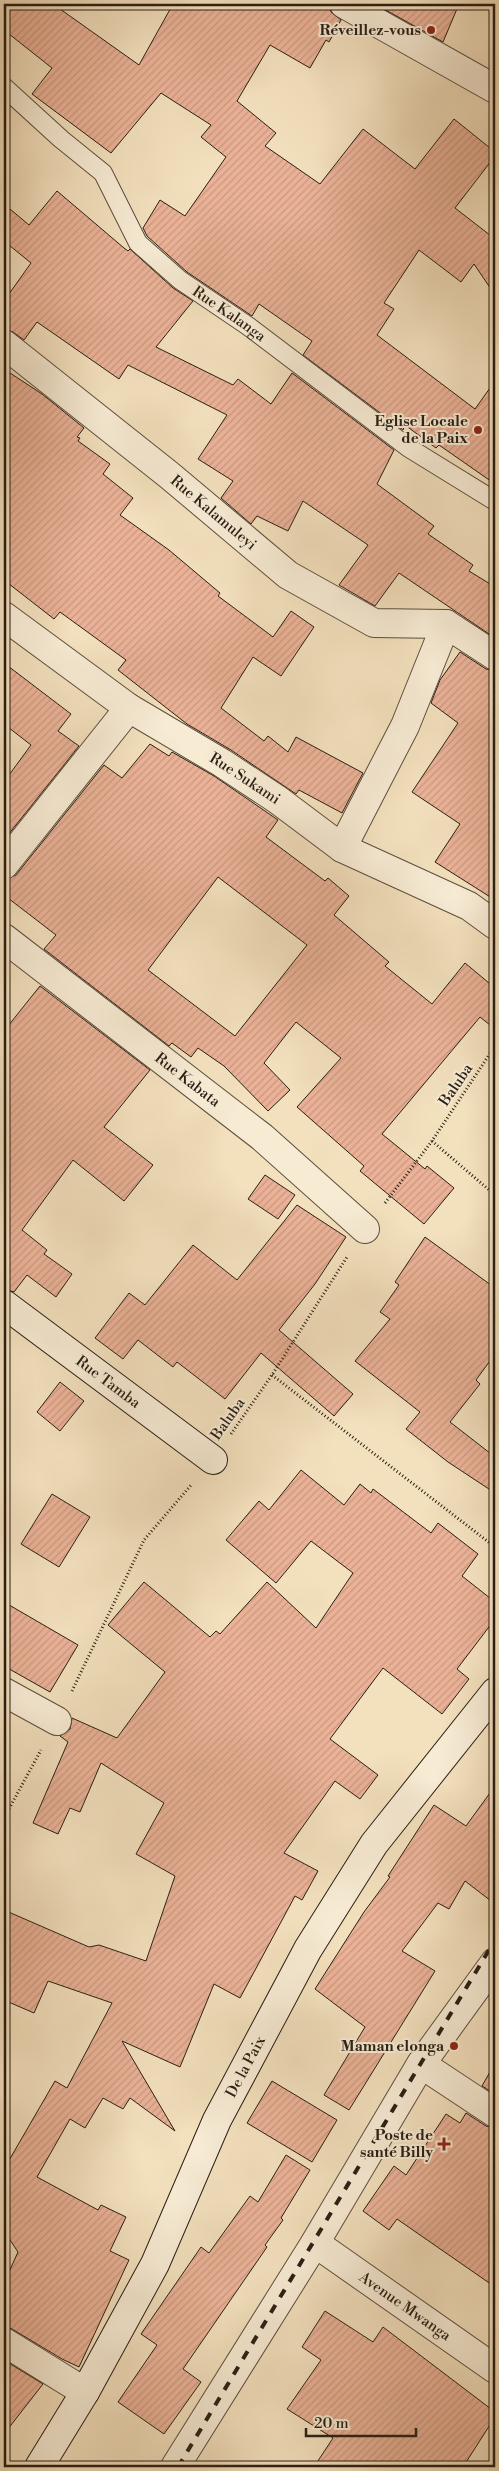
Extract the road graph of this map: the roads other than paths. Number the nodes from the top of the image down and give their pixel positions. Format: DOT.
graph roads {
  1 [pos="344,4"];
  2 [pos="4,86"];
  3 [pos="495,89"];
  4 [pos="4,344"];
  5 [pos="495,501"];
  6 [pos="4,616"];
  7 [pos="446,624"];
  8 [pos="495,656"];
  9 [pos="129,708"];
  10 [pos="342,848"];
  11 [pos="4,865"];
  12 [pos="495,925"];
  13 [pos="4,938"];
  14 [pos="365,1229"];
  15 [pos="4,1304"];
  16 [pos="213,1460"];
  17 [pos="4,1692"];
  18 [pos="495,1692"];
  19 [pos="57,1721"];
  20 [pos="495,1962"];
  21 [pos="421,2064"];
  22 [pos="495,2113"];
  23 [pos="316,2243"];
  24 [pos="4,2342"];
  25 [pos="495,2369"];
  26 [pos="85,2392"];
  27 [pos="39,2467"];
  28 [pos="175,2467"];
  1 -- 3 [label="street"];
  2 -- 5 [label="lane, Rue Kalanga"];
  4 -- 7 [label="street, Rue Kalamuleyi"];
  6 -- 9 [label="street, Rue Sukami"];
  7 -- 8 [label="street"];
  7 -- 10 [label="street"];
  9 -- 10 [label="street, Rue Sukami"];
  9 -- 11 [label="street"];
  10 -- 12 [label="street, Rue Sukami"];
  13 -- 14 [label="street, Rue Kabata"];
  15 -- 16 [label="street, Rue Tamba"];
  17 -- 19 [label="street"];
  18 -- 26 [label="street, De la Paix"];
  20 -- 21 [label="street"];
  21 -- 22 [label="street"];
  21 -- 23 [label="street"];
  23 -- 25 [label="street, Avenue Mwanga"];
  23 -- 28 [label="street"];
  24 -- 26 [label="street"];
  26 -- 27 [label="street, De la Paix"];
}
